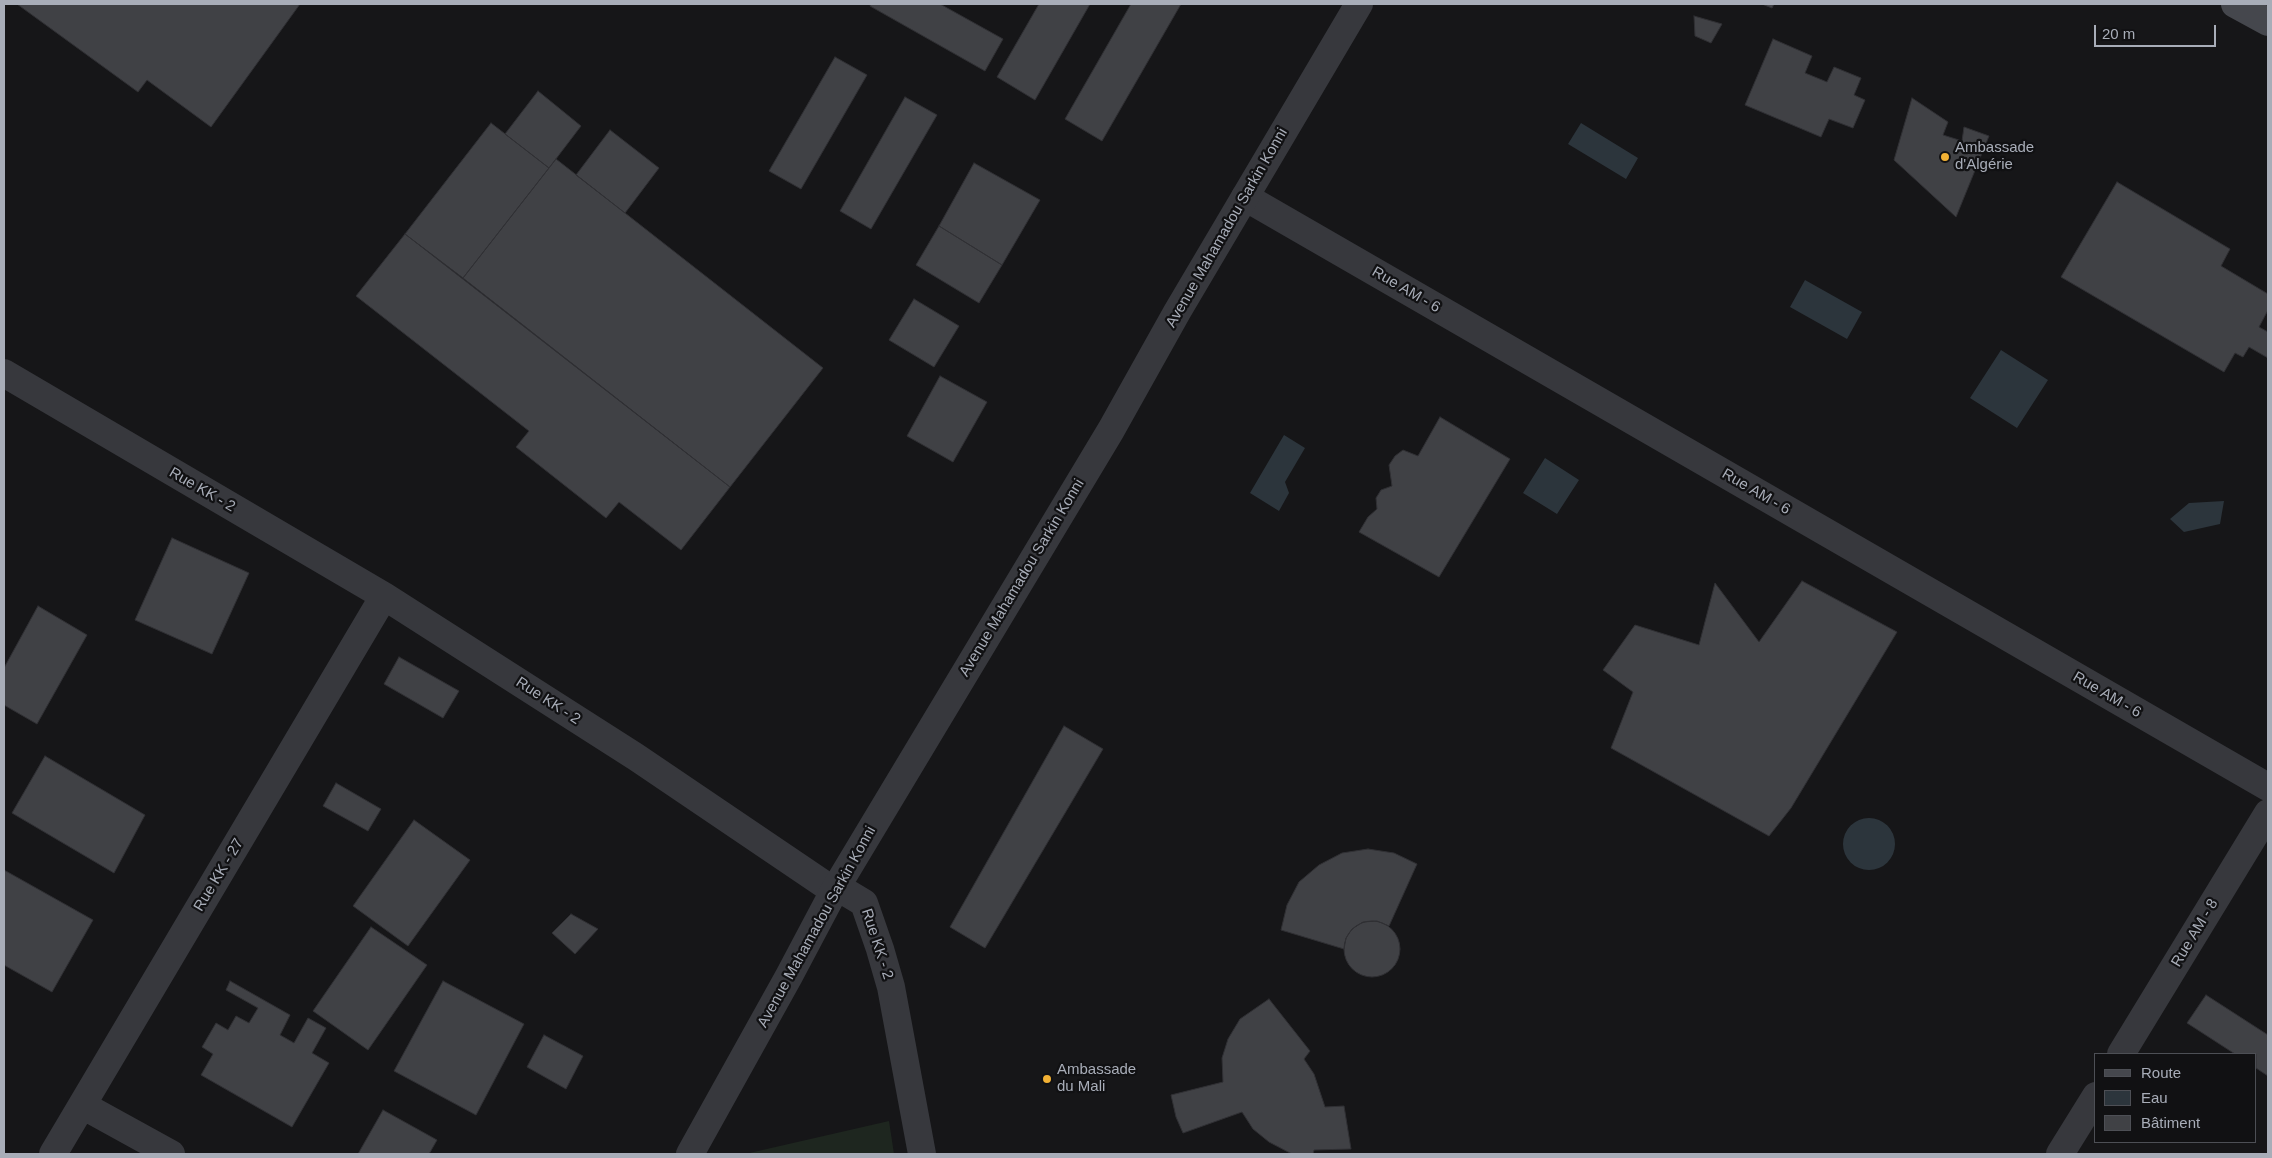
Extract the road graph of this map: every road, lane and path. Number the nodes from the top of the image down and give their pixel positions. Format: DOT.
graph roads {
  1 [pos="1359,4"];
  2 [pos="2235,4"];
  3 [pos="2268,22"];
  4 [pos="1245,197"];
  5 [pos="4,373"];
  6 [pos="384,596"];
  7 [pos="2268,788"];
  8 [pos="2268,812"];
  9 [pos="834,891"];
  10 [pos="2122,1053"];
  11 [pos="2094,1099"];
  12 [pos="82,1105"];
  13 [pos="53,1154"];
  14 [pos="171,1154"];
  15 [pos="690,1154"];
  16 [pos="922,1154"];
  17 [pos="2060,1154"];
  1 -- 4 [label="street, Avenue Mahamadou Sarkin Konni"];
  2 -- 3 [label="main road"];
  4 -- 7 [label="street, Rue AM - 6"];
  4 -- 9 [label="street, Avenue Mahamadou Sarkin Konni"];
  5 -- 6 [label="street, Rue KK - 2"];
  6 -- 9 [label="street, Rue KK - 2"];
  6 -- 12 [label="street, Rue KK - 27"];
  8 -- 10 [label="street, Rue AM - 8"];
  9 -- 15 [label="street, Avenue Mahamadou Sarkin Konni"];
  9 -- 16 [label="street, Rue KK - 2"];
  11 -- 17 [label="street"];
  12 -- 13 [label="street, Rue KK - 27"];
  12 -- 14 [label="street"];
}
